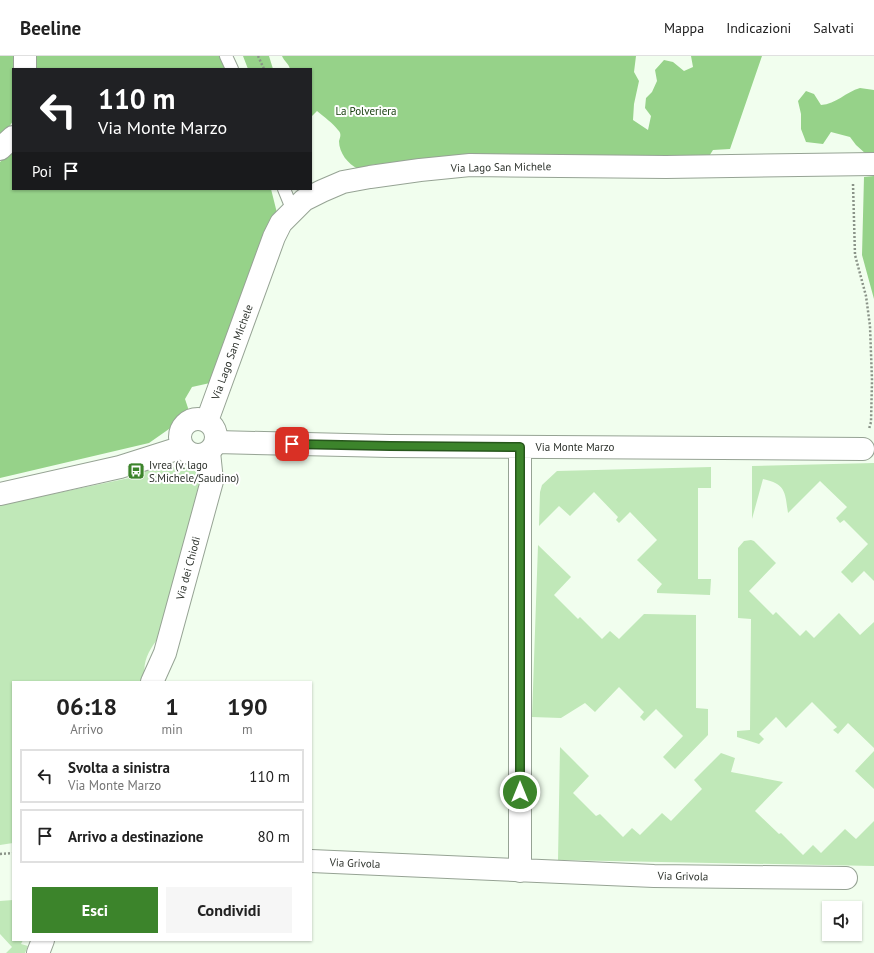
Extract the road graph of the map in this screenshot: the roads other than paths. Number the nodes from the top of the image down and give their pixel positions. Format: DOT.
graph roads {
  1 [pos="26,56"];
  2 [pos="226,56"];
  3 [pos="25,68"];
  4 [pos="232,68"];
  5 [pos="12,138"];
  6 [pos="0,149"];
  7 [pos="874,164"];
  8 [pos="284,190"];
  9 [pos="293,211"];
  10 [pos="207,421"];
  11 [pos="183,447"];
  12 [pos="213,447"];
  13 [pos="520,447"];
  14 [pos="863,449"];
  15 [pos="0,494"];
  16 [pos="152,681"];
  17 [pos="312,861"];
  18 [pos="520,870"];
  19 [pos="846,878"];
  20 [pos="43,941"];
  21 [pos="38,953"];
  1 -- 3 [label="street"];
  2 -- 4 [label="lane"];
  5 -- 6 [label="street"];
  7 -- 9 [label="street, Via Lago San Michele"];
  8 -- 9 [label="lane"];
  9 -- 10 [label="street, Via Lago San Michele"];
  10 -- 11 [label="street"];
  10 -- 12 [label="street"];
  11 -- 12 [label="street"];
  11 -- 15 [label="street"];
  12 -- 13 [label="street, Via Monte Marzo"];
  12 -- 16 [label="street, Via dei Chiodi"];
  13 -- 14 [label="street, Via Monte Marzo"];
  13 -- 18 [label="street"];
  17 -- 18 [label="street, Via Grivola"];
  18 -- 19 [label="street, Via Grivola"];
  20 -- 21 [label="street"];
}
